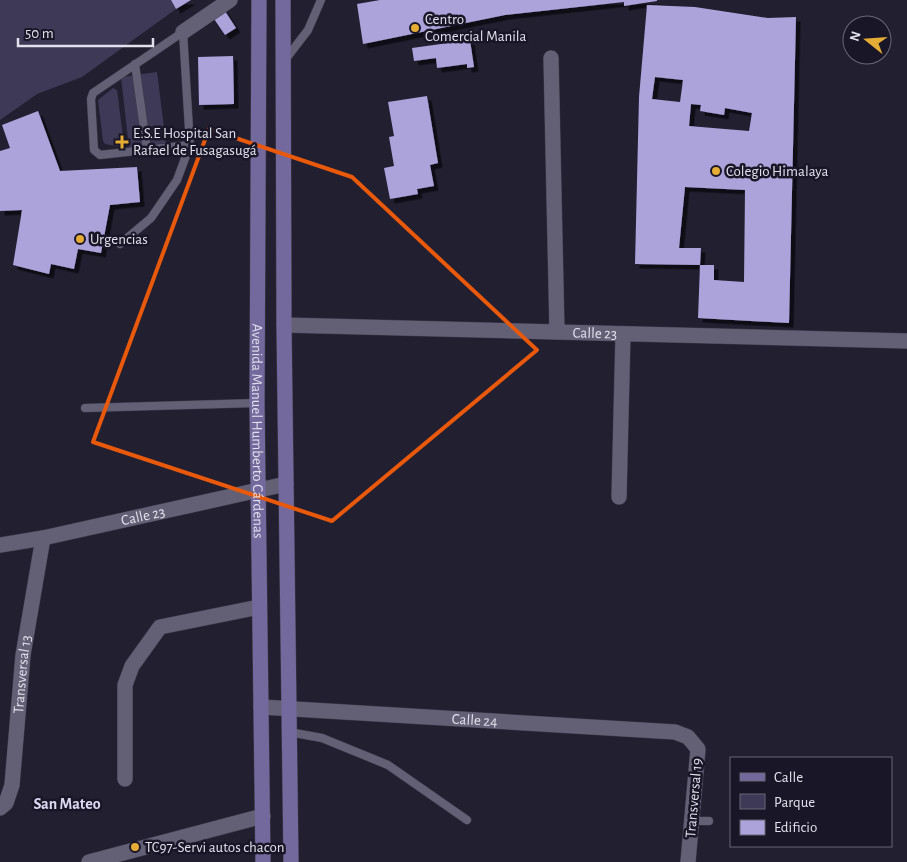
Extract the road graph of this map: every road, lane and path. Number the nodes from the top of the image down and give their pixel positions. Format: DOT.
graph roads {
  1 [pos="230,0"];
  2 [pos="259,0"];
  3 [pos="283,0"];
  4 [pos="321,0"];
  5 [pos="183,32"];
  6 [pos="551,58"];
  7 [pos="284,62"];
  8 [pos="135,64"];
  9 [pos="190,145"];
  10 [pos="147,150"];
  11 [pos="120,244"];
  12 [pos="284,325"];
  13 [pos="557,332"];
  14 [pos="623,334"];
  15 [pos="907,341"];
  16 [pos="257,403"];
  17 [pos="85,408"];
  18 [pos="286,484"];
  19 [pos="258,490"];
  20 [pos="619,497"];
  21 [pos="42,538"];
  22 [pos="0,545"];
  23 [pos="259,607"];
  24 [pos="261,706"];
  25 [pos="289,708"];
  26 [pos="289,732"];
  27 [pos="688,737"];
  28 [pos="126,779"];
  29 [pos="0,808"];
  30 [pos="263,816"];
  31 [pos="467,820"];
  32 [pos="692,821"];
  33 [pos="709,821"];
  34 [pos="89,862"];
  35 [pos="263,862"];
  36 [pos="290,862"];
  37 [pos="688,862"];
  1 -- 5 [label="street"];
  2 -- 16 [label="main road, Avenida Manuel Humberto Cárdenas"];
  3 -- 7 [label="main road, Avenida Manuel Humberto Cárdenas"];
  4 -- 7 [label="lane"];
  5 -- 8 [label="lane"];
  5 -- 9 [label="lane"];
  6 -- 13 [label="street"];
  7 -- 12 [label="main road, Avenida Manuel Humberto Cárdenas"];
  8 -- 10 [label="lane"];
  8 -- 10 [label="lane"];
  9 -- 10 [label="lane"];
  9 -- 11 [label="lane"];
  12 -- 13 [label="street, Calle 23"];
  12 -- 18 [label="main road, Avenida Manuel Humberto Cárdenas"];
  13 -- 14 [label="street, Calle 23"];
  14 -- 15 [label="street, Calle 23"];
  14 -- 20 [label="street"];
  16 -- 17 [label="lane"];
  16 -- 19 [label="main road, Avenida Manuel Humberto Cárdenas"];
  18 -- 19 [label="street, Calle 23"];
  18 -- 25 [label="main road, Avenida Manuel Humberto Cárdenas"];
  19 -- 21 [label="street, Calle 23"];
  19 -- 23 [label="main road, Avenida Manuel Humberto Cárdenas"];
  21 -- 22 [label="street, Calle 23"];
  21 -- 29 [label="street, Transversal 13"];
  23 -- 24 [label="main road, Avenida Manuel Humberto Cárdenas"];
  23 -- 28 [label="street"];
  24 -- 25 [label="street, Calle 24"];
  24 -- 30 [label="main road, Avenida Manuel Humberto Cárdenas"];
  25 -- 26 [label="main road, Avenida Manuel Humberto Cárdenas"];
  25 -- 27 [label="street, Calle 24"];
  26 -- 31 [label="lane"];
  26 -- 36 [label="main road, Avenida Manuel Humberto Cárdenas"];
  27 -- 32 [label="street, Transversal 19"];
  30 -- 34 [label="street"];
  30 -- 35 [label="main road, Avenida Manuel Humberto Cárdenas"];
  32 -- 33 [label="lane"];
  32 -- 37 [label="street, Transversal 19"];
}
